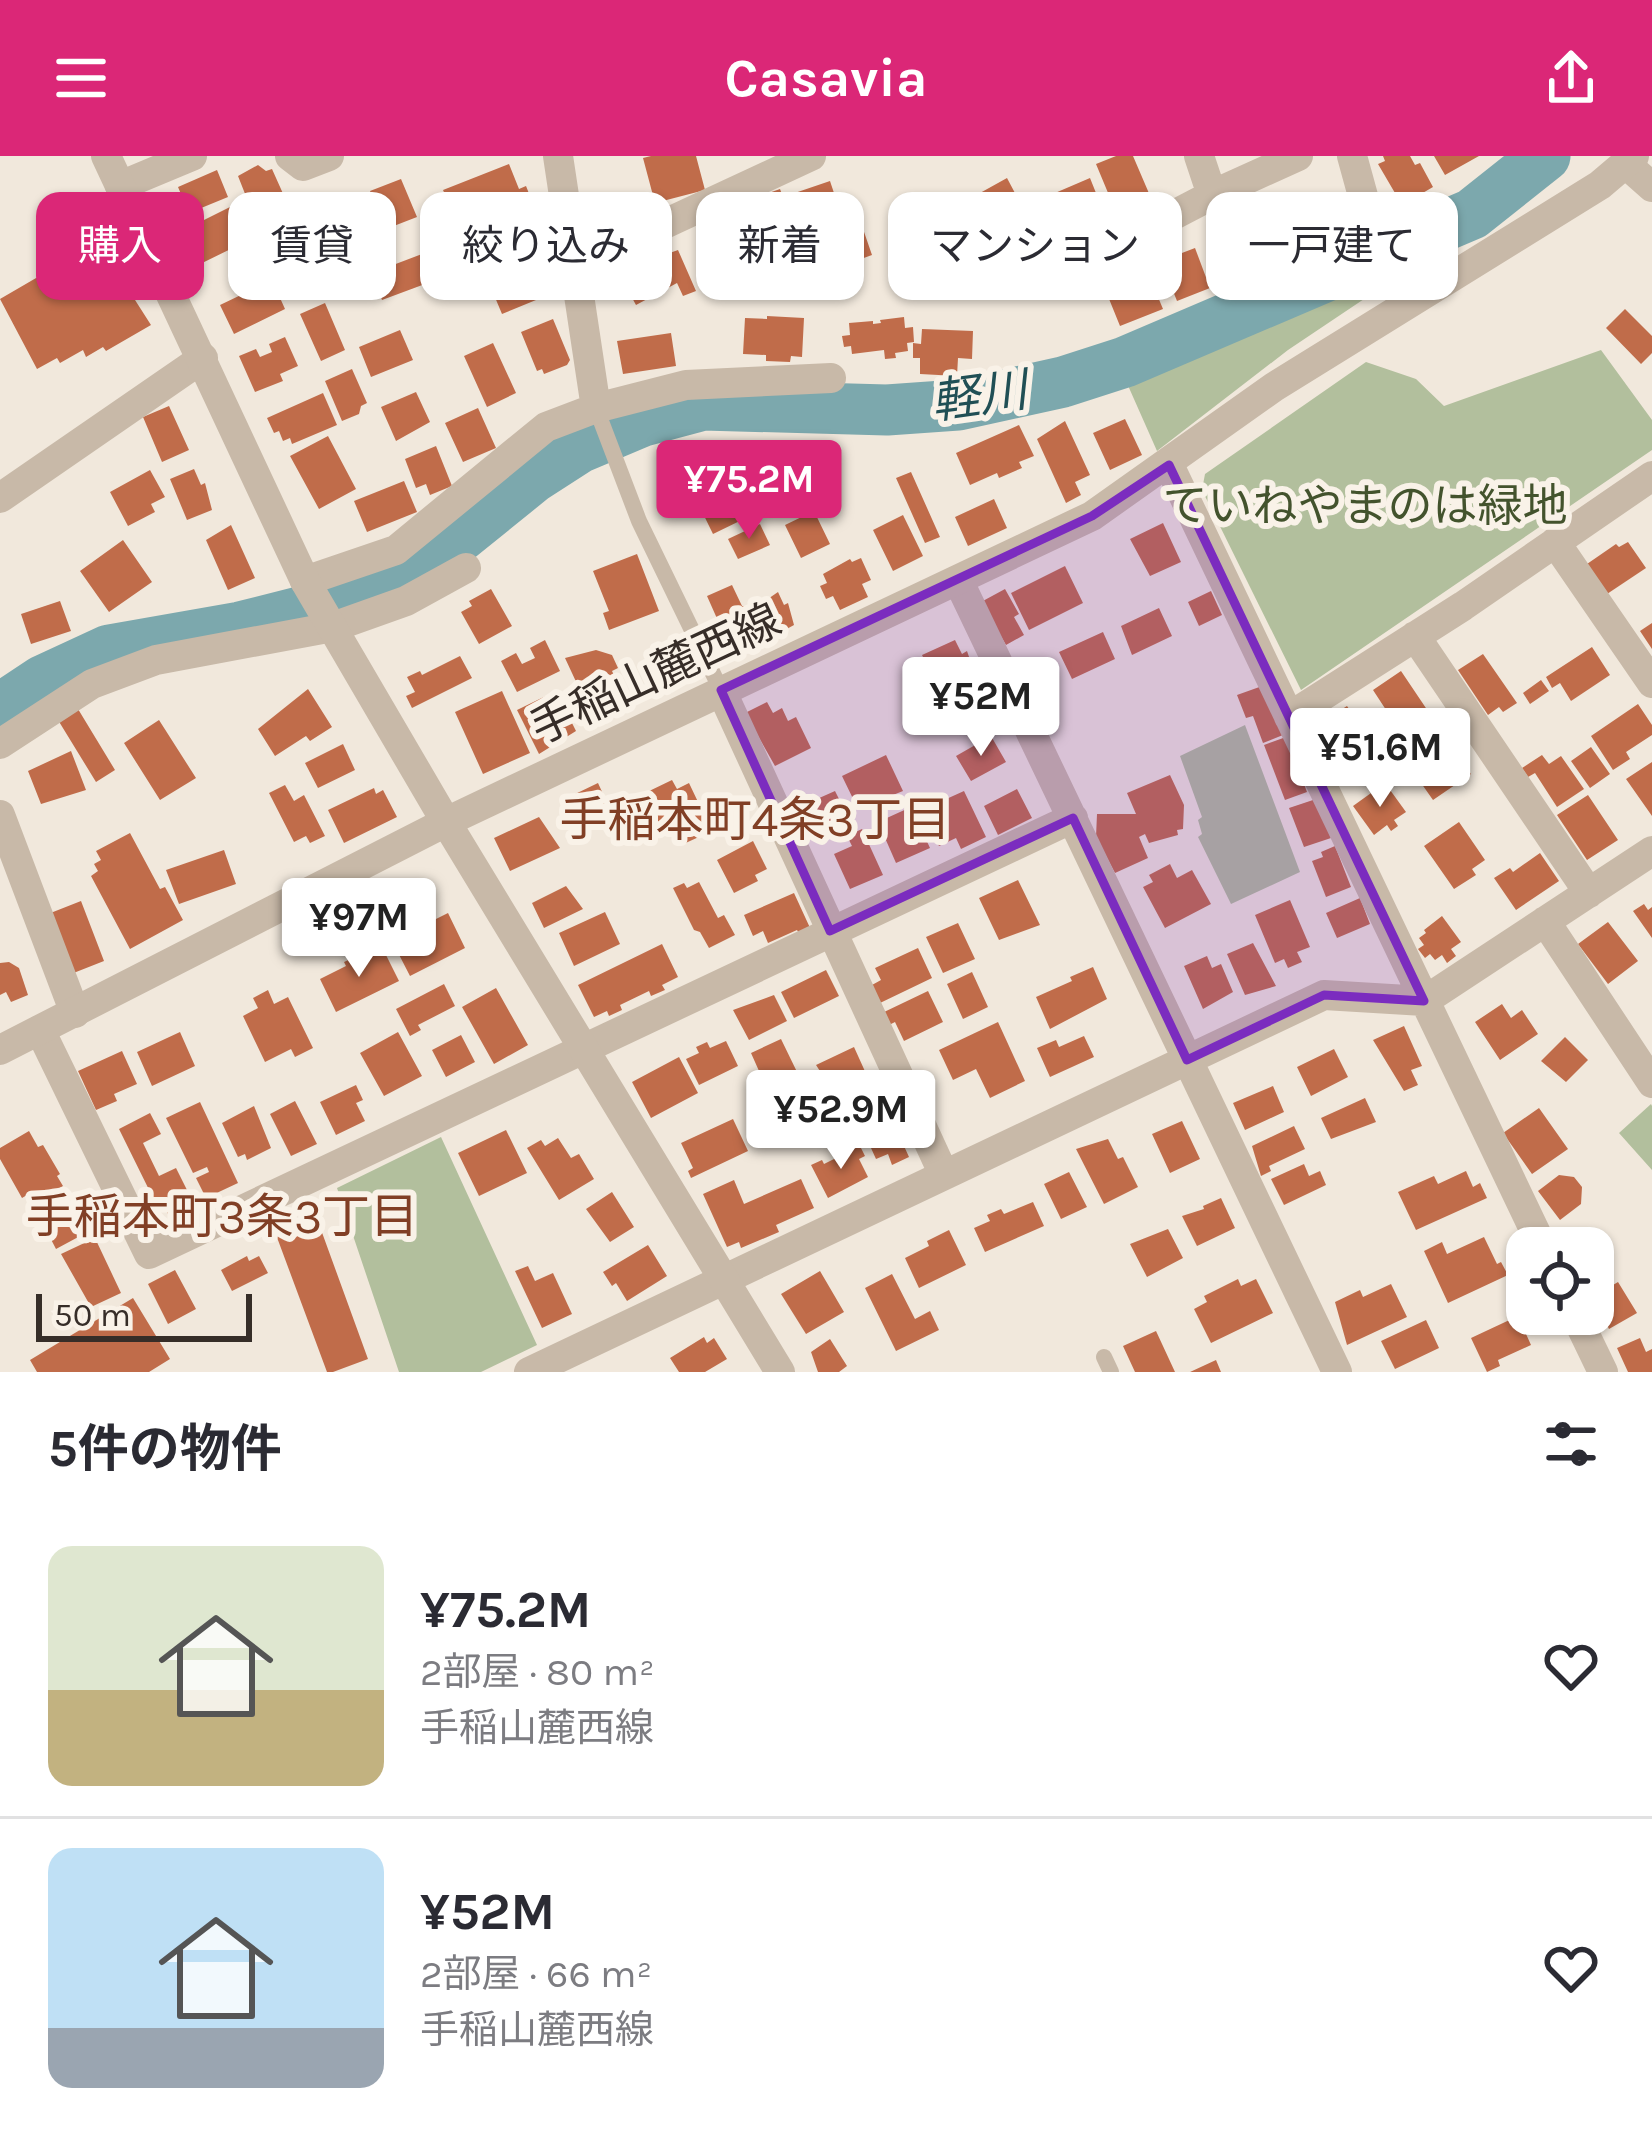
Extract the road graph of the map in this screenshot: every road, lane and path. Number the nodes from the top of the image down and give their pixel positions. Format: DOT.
graph roads {
  1 [pos="106,156"];
  2 [pos="192,156"];
  3 [pos="290,156"];
  4 [pos="328,156"];
  5 [pos="558,156"];
  6 [pos="811,156"];
  7 [pos="1199,156"];
  8 [pos="1298,156"];
  9 [pos="1352,156"];
  10 [pos="1630,160"];
  11 [pos="120,186"];
  12 [pos="1652,187"];
  13 [pos="563,192"];
  14 [pos="1211,192"];
  15 [pos="1219,192"];
  16 [pos="672,221"];
  17 [pos="579,300"];
  18 [pos="1410,301"];
  19 [pos="203,358"];
  20 [pos="831,378"];
  21 [pos="598,417"];
  22 [pos="1168,465"];
  23 [pos="1652,476"];
  24 [pos="0,498"];
  25 [pos="1555,542"];
  26 [pos="466,568"];
  27 [pos="305,581"];
  28 [pos="959,582"];
  29 [pos="333,628"];
  30 [pos="1415,636"];
  31 [pos="1652,682"];
  32 [pos="722,690"];
  33 [pos="1289,717"];
  34 [pos="0,744"];
  35 [pos="0,815"];
  36 [pos="1073,818"];
  37 [pos="446,823"];
  38 [pos="1652,851"];
  39 [pos="1589,892"];
  40 [pos="1545,921"];
  41 [pos="830,931"];
  42 [pos="1424,1001"];
  43 [pos="75,1012"];
  44 [pos="40,1030"];
  45 [pos="584,1046"];
  46 [pos="1642,1047"];
  47 [pos="0,1050"];
  48 [pos="1187,1060"];
  49 [pos="1652,1083"];
  50 [pos="944,1175"];
  51 [pos="1533,1227"];
  52 [pos="723,1280"];
  53 [pos="1585,1335"];
  54 [pos="529,1372"];
  55 [pos="780,1372"];
  56 [pos="1337,1372"];
  57 [pos="1603,1372"];
  1 -- 11 [label="street"];
  2 -- 11 [label="street"];
  3 -- 4 [label="street"];
  5 -- 13 [label="street"];
  6 -- 16 [label="street"];
  7 -- 14 [label="street"];
  8 -- 15 [label="street"];
  9 -- 18 [label="street"];
  10 -- 12 [label="street"];
  10 -- 18 [label="street, 手稲山麓西線"];
  11 -- 19 [label="street"];
  17 -- 21 [label="street"];
  18 -- 22 [label="street, 手稲山麓西線"];
  19 -- 24 [label="street"];
  19 -- 27 [label="street"];
  20 -- 21 [label="street"];
  21 -- 27 [label="street"];
  21 -- 32 [label="lane"];
  22 -- 28 [label="street, 手稲山麓西線"];
  22 -- 33 [label="street"];
  23 -- 25 [label="street"];
  25 -- 30 [label="street"];
  25 -- 31 [label="street"];
  26 -- 29 [label="street"];
  27 -- 29 [label="street"];
  28 -- 32 [label="street, 手稲山麓西線"];
  28 -- 36 [label="street"];
  29 -- 34 [label="street"];
  29 -- 37 [label="street"];
  30 -- 33 [label="street"];
  30 -- 39 [label="street"];
  32 -- 37 [label="street, 手稲山麓西線"];
  32 -- 41 [label="street"];
  33 -- 42 [label="street"];
  35 -- 43 [label="street"];
  36 -- 41 [label="street"];
  36 -- 48 [label="street"];
  37 -- 43 [label="street, 手稲山麓西線"];
  37 -- 45 [label="street"];
  38 -- 39 [label="street"];
  39 -- 40 [label="street"];
  40 -- 42 [label="street"];
  40 -- 46 [label="street"];
  41 -- 45 [label="street"];
  41 -- 50 [label="street"];
  42 -- 48 [label="street"];
  42 -- 51 [label="street"];
  43 -- 44 [label="street, 手稲山麓西線"];
  44 -- 45 [label="street"];
  44 -- 47 [label="street, 手稲山麓西線"];
  45 -- 52 [label="street"];
  46 -- 49 [label="street"];
  48 -- 50 [label="street"];
  48 -- 56 [label="street"];
  50 -- 52 [label="street"];
  52 -- 54 [label="street"];
  52 -- 55 [label="street"];
  53 -- 57 [label="street"];
}
